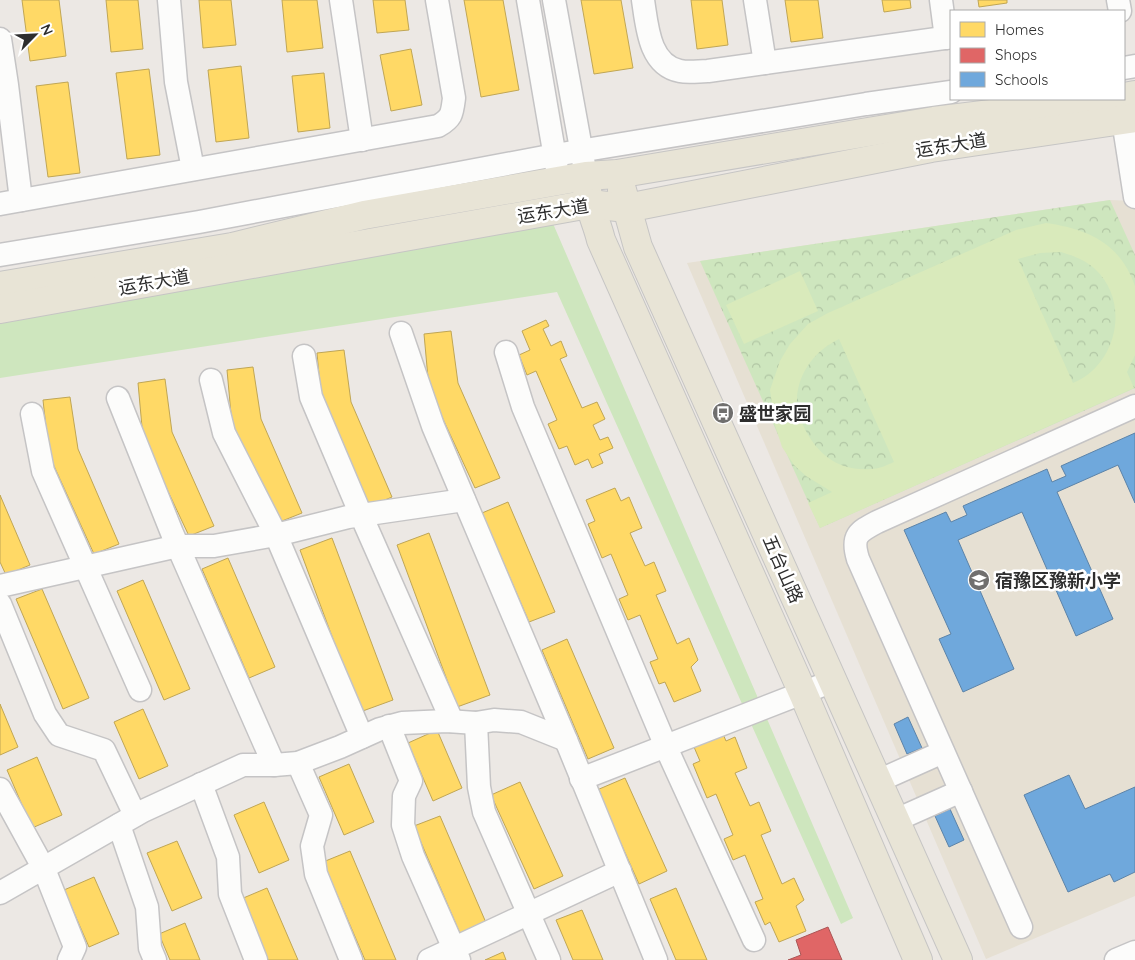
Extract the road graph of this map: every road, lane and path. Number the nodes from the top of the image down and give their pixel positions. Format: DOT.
graph roads {
  1 [pos="169,0"];
  2 [pos="341,0"];
  3 [pos="437,0"];
  4 [pos="528,0"];
  5 [pos="554,0"];
  6 [pos="643,0"];
  7 [pos="755,0"];
  8 [pos="941,0"];
  9 [pos="949,37"];
  10 [pos="0,39"];
  11 [pos="765,63"];
  12 [pos="950,92"];
  13 [pos="1135,95"];
  14 [pos="1123,109"];
  15 [pos="362,140"];
  16 [pos="584,164"];
  17 [pos="557,168"];
  18 [pos="193,169"];
  19 [pos="617,174"];
  20 [pos="1135,197"];
  21 [pos="10,202"];
  22 [pos="589,204"];
  23 [pos="627,208"];
  24 [pos="0,254"];
  25 [pos="0,286"];
  26 [pos="0,309"];
  27 [pos="400,333"];
  28 [pos="506,352"];
  29 [pos="304,356"];
  30 [pos="211,380"];
  31 [pos="118,398"];
  32 [pos="1135,406"];
  33 [pos="32,414"];
  34 [pos="464,500"];
  35 [pos="361,515"];
  36 [pos="276,535"];
  37 [pos="178,546"];
  38 [pos="87,567"];
  39 [pos="0,586"];
  40 [pos="0,604"];
  41 [pos="833,680"];
  42 [pos="140,690"];
  43 [pos="802,693"];
  44 [pos="452,721"];
  45 [pos="476,723"];
  46 [pos="390,726"];
  47 [pos="362,737"];
  48 [pos="566,740"];
  49 [pos="666,745"];
  50 [pos="943,752"];
  51 [pos="298,762"];
  52 [pos="274,765"];
  53 [pos="582,779"];
  54 [pos="878,781"];
  55 [pos="201,784"];
  56 [pos="0,789"];
  57 [pos="961,791"];
  58 [pos="127,820"];
  59 [pos="896,820"];
  60 [pos="44,869"];
  61 [pos="620,871"];
  62 [pos="0,893"];
  63 [pos="528,913"];
  64 [pos="1021,926"];
  65 [pos="754,940"];
  66 [pos="1135,952"];
  67 [pos="457,954"];
  68 [pos="69,960"];
  69 [pos="155,960"];
  70 [pos="256,960"];
  71 [pos="351,960"];
  72 [pos="429,960"];
  73 [pos="549,960"];
  74 [pos="656,960"];
  75 [pos="918,960"];
  76 [pos="958,960"];
  77 [pos="1116,960"];
  1 -- 18 [label="street"];
  2 -- 15 [label="street"];
  3 -- 15 [label="street"];
  4 -- 17 [label="street"];
  5 -- 16 [label="street"];
  6 -- 11 [label="street"];
  7 -- 11 [label="street"];
  8 -- 9 [label="street"];
  9 -- 11 [label="street"];
  10 -- 21 [label="street"];
  12 -- 16 [label="street"];
  13 -- 14 [label="main road, 运东大道"];
  14 -- 19 [label="main road, 运东大道"];
  14 -- 20 [label="street"];
  14 -- 23 [label="main road, 运东大道"];
  15 -- 18 [label="street"];
  16 -- 17 [label="main road, 运东大道"];
  16 -- 19 [label="main road, 运东大道"];
  16 -- 22 [label="main road, 五台山路"];
  17 -- 24 [label="street"];
  17 -- 25 [label="main road, 运东大道"];
  18 -- 21 [label="street"];
  19 -- 23 [label="main road, 五台山路"];
  22 -- 23 [label="main road, 运东大道"];
  22 -- 26 [label="main road, 运东大道"];
  22 -- 43 [label="main road, 五台山路"];
  23 -- 41 [label="main road, 五台山路"];
  27 -- 34 [label="street"];
  28 -- 49 [label="street"];
  29 -- 35 [label="street"];
  30 -- 36 [label="street"];
  31 -- 37 [label="street"];
  32 -- 50 [label="street"];
  33 -- 38 [label="street"];
  34 -- 35 [label="street"];
  34 -- 48 [label="street"];
  35 -- 36 [label="street"];
  35 -- 44 [label="street"];
  36 -- 37 [label="street"];
  36 -- 47 [label="street"];
  37 -- 38 [label="street"];
  37 -- 52 [label="street"];
  38 -- 39 [label="street"];
  38 -- 42 [label="street"];
  40 -- 58 [label="street"];
  41 -- 43 [label="street"];
  41 -- 54 [label="main road, 五台山路"];
  43 -- 49 [label="street"];
  43 -- 75 [label="main road, 五台山路"];
  44 -- 45 [label="street"];
  44 -- 46 [label="street"];
  45 -- 48 [label="street"];
  45 -- 63 [label="street"];
  46 -- 47 [label="street"];
  46 -- 67 [label="street"];
  47 -- 51 [label="street"];
  48 -- 53 [label="street"];
  49 -- 53 [label="street"];
  49 -- 65 [label="street"];
  50 -- 54 [label="street"];
  50 -- 57 [label="street"];
  51 -- 52 [label="street"];
  51 -- 71 [label="street"];
  52 -- 55 [label="street"];
  53 -- 61 [label="street"];
  54 -- 59 [label="main road, 五台山路"];
  55 -- 58 [label="street"];
  55 -- 70 [label="street"];
  56 -- 60 [label="street"];
  57 -- 59 [label="street"];
  57 -- 64 [label="street"];
  58 -- 60 [label="street"];
  58 -- 69 [label="street"];
  59 -- 76 [label="main road, 五台山路"];
  60 -- 62 [label="street"];
  60 -- 68 [label="street"];
  61 -- 63 [label="street"];
  61 -- 74 [label="street"];
  63 -- 67 [label="street"];
  63 -- 73 [label="street"];
  66 -- 77 [label="street"];
  67 -- 72 [label="street"];
}
